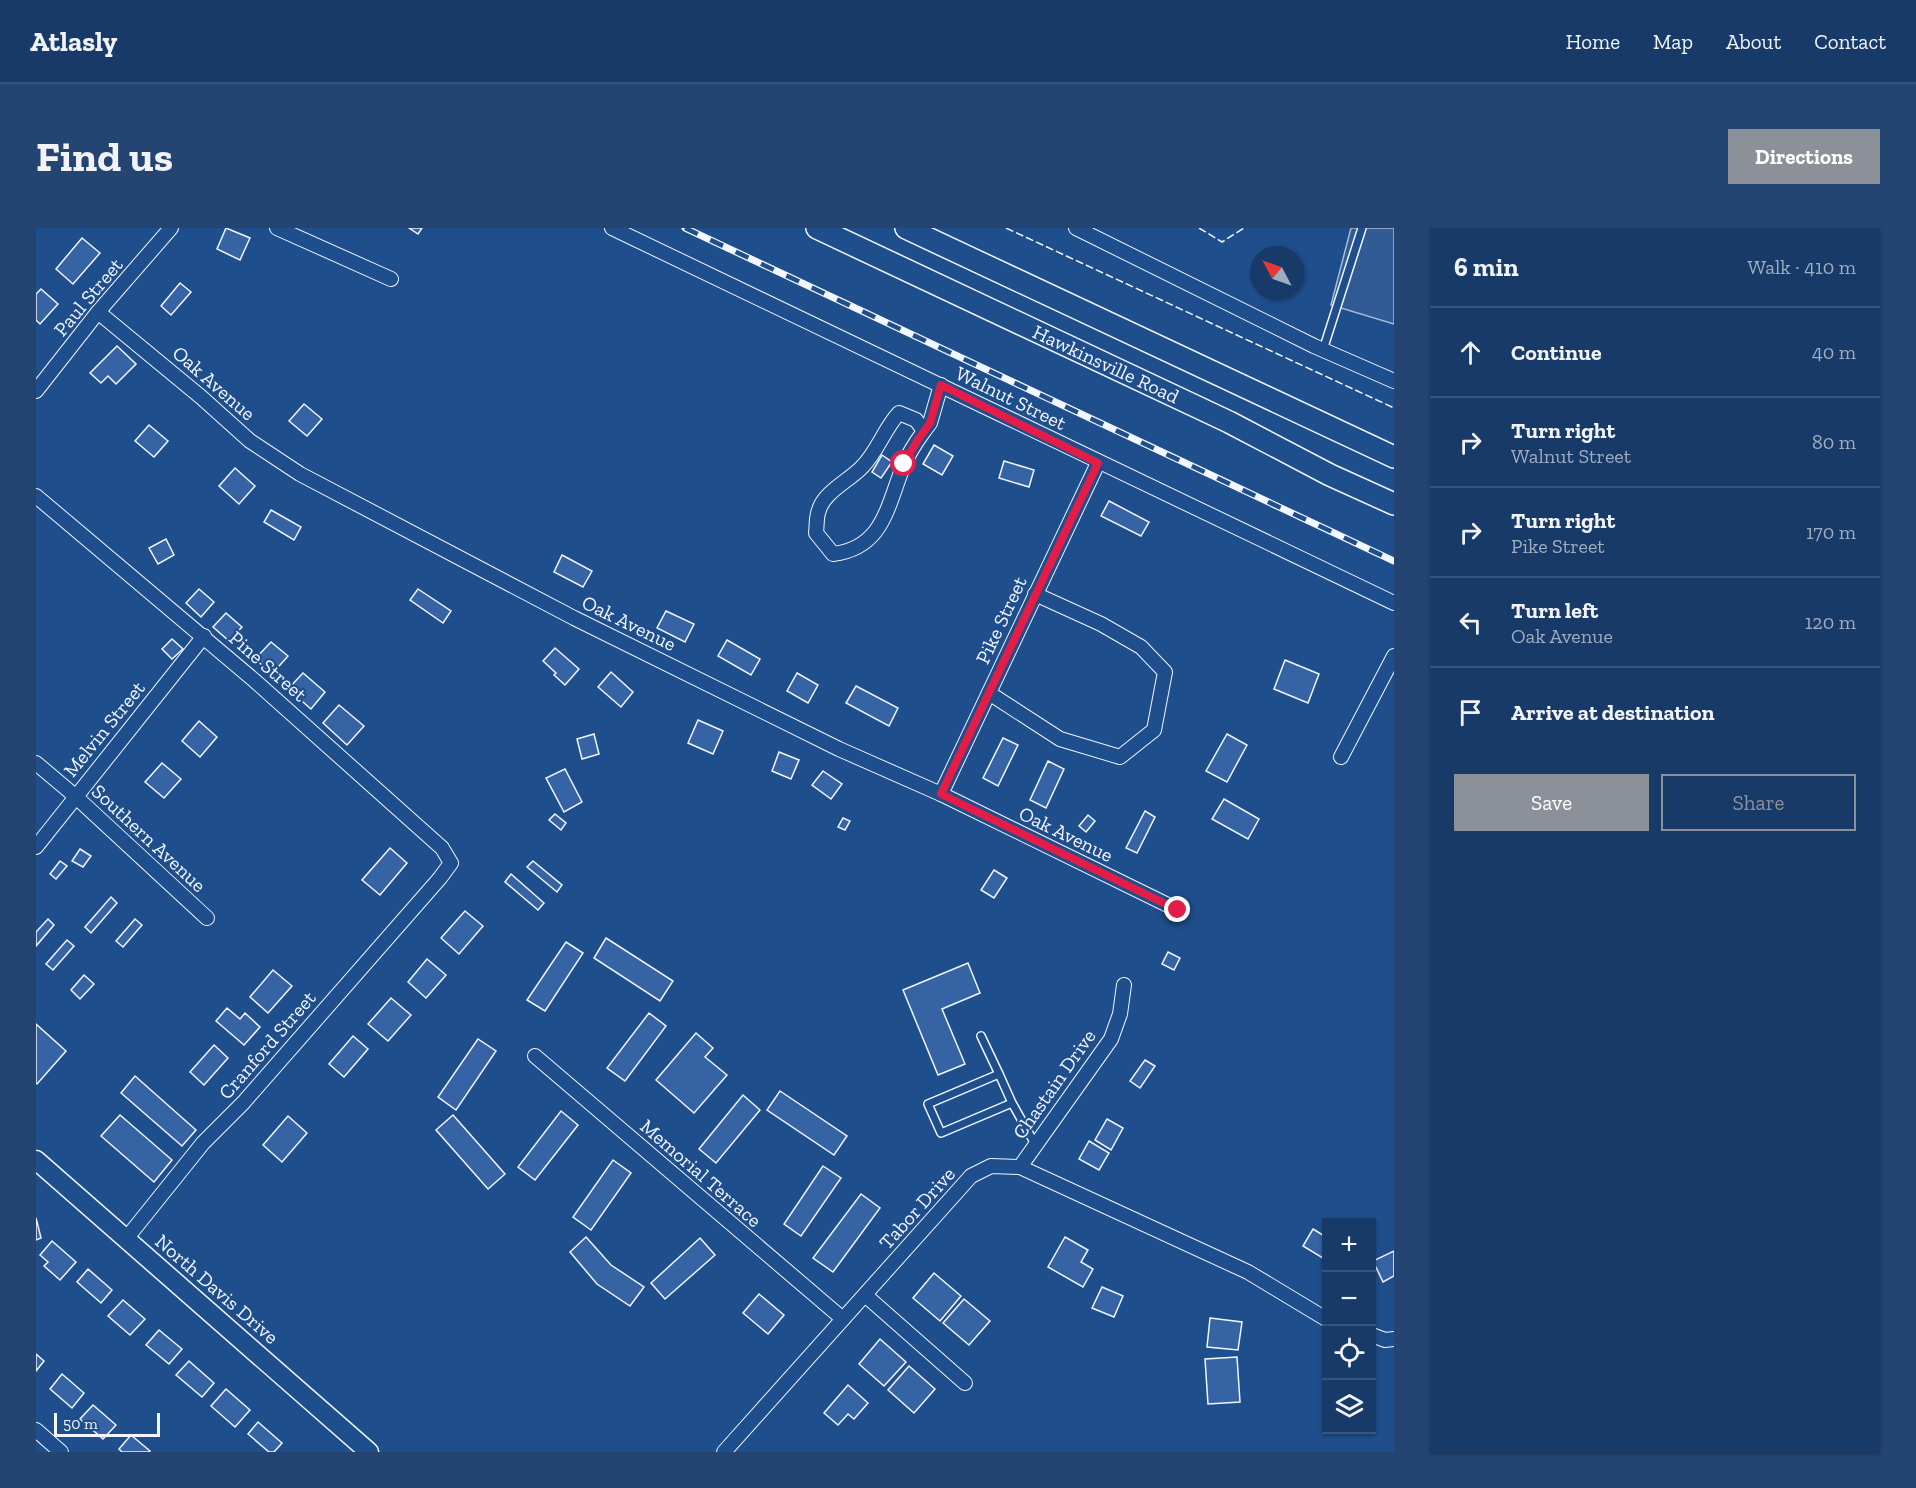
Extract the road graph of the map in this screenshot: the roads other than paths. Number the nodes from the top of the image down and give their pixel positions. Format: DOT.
graph roads {
  1 [pos="171,228"];
  2 [pos="277,228"];
  3 [pos="612,228"];
  4 [pos="816,228"];
  5 [pos="906,228"];
  6 [pos="1076,228"];
  7 [pos="1362,228"];
  8 [pos="1090,233"];
  9 [pos="391,279"];
  10 [pos="98,312"];
  11 [pos="1323,350"];
  12 [pos="1394,381"];
  13 [pos="941,385"];
  14 [pos="36,391"];
  15 [pos="924,431"];
  16 [pos="1394,457"];
  17 [pos="1098,463"];
  18 [pos="36,496"];
  19 [pos="1394,504"];
  20 [pos="1035,594"];
  21 [pos="1394,603"];
  22 [pos="204,636"];
  23 [pos="1394,656"];
  24 [pos="988,693"];
  25 [pos="1341,757"];
  26 [pos="36,763"];
  27 [pos="941,794"];
  28 [pos="75,796"];
  29 [pos="36,847"];
  30 [pos="440,878"];
  31 [pos="1178,910"];
  32 [pos="207,918"];
  33 [pos="1124,986"];
  34 [pos="981,1036"];
  35 [pos="535,1056"];
  36 [pos="999,1074"];
  37 [pos="1012,1103"];
  38 [pos="1035,1144"];
  39 [pos="36,1160"];
  40 [pos="1020,1167"];
  41 [pos="126,1239"];
  42 [pos="865,1295"];
  43 [pos="1322,1317"];
  44 [pos="843,1319"];
  45 [pos="1376,1337"];
  46 [pos="1394,1339"];
  47 [pos="965,1383"];
  48 [pos="36,1430"];
  49 [pos="61,1452"];
  50 [pos="369,1452"];
  51 [pos="724,1452"];
  1 -- 10 [label="street, Paul Street"];
  2 -- 9 [label="street"];
  3 -- 13 [label="street, Walnut Street"];
  4 -- 19 [label="main road, Hawkinsville Road"];
  5 -- 16 [label="main road, Hawkinsville Road"];
  6 -- 8 [label="street"];
  7 -- 11 [label="lane"];
  8 -- 11 [label="street"];
  10 -- 14 [label="street, Paul Street"];
  10 -- 27 [label="street, Oak Avenue"];
  11 -- 12 [label="street"];
  13 -- 15 [label="street"];
  13 -- 17 [label="street, Walnut Street"];
  15 -- 15 [label="street"];
  17 -- 20 [label="street, Pike Street"];
  17 -- 21 [label="street, Walnut Street"];
  18 -- 22 [label="street, Pine Street"];
  20 -- 24 [label="street, Pike Street"];
  20 -- 24 [label="street"];
  22 -- 28 [label="street, Melvin Street"];
  22 -- 30 [label="street, Pine Street"];
  23 -- 25 [label="street"];
  24 -- 27 [label="street, Pike Street"];
  26 -- 28 [label="street, Southern Avenue"];
  27 -- 31 [label="street, Oak Avenue"];
  28 -- 29 [label="street, Melvin Street"];
  28 -- 32 [label="street, Southern Avenue"];
  30 -- 41 [label="street, Cranford Street"];
  33 -- 38 [label="street, Chastain Drive"];
  34 -- 36 [label="lane"];
  35 -- 44 [label="street, Memorial Terrace"];
  36 -- 37 [label="lane"];
  36 -- 37 [label="lane"];
  37 -- 38 [label="lane"];
  38 -- 40 [label="street, Chastain Drive"];
  39 -- 41 [label="main road, North Davis Drive"];
  40 -- 42 [label="street, Tabor Drive"];
  40 -- 43 [label="street, Tabor Drive"];
  41 -- 50 [label="main road, North Davis Drive"];
  42 -- 44 [label="street, Tabor Drive"];
  42 -- 47 [label="street"];
  44 -- 51 [label="street, Tabor Drive"];
  45 -- 46 [label="street"];
  48 -- 49 [label="street"];
}
